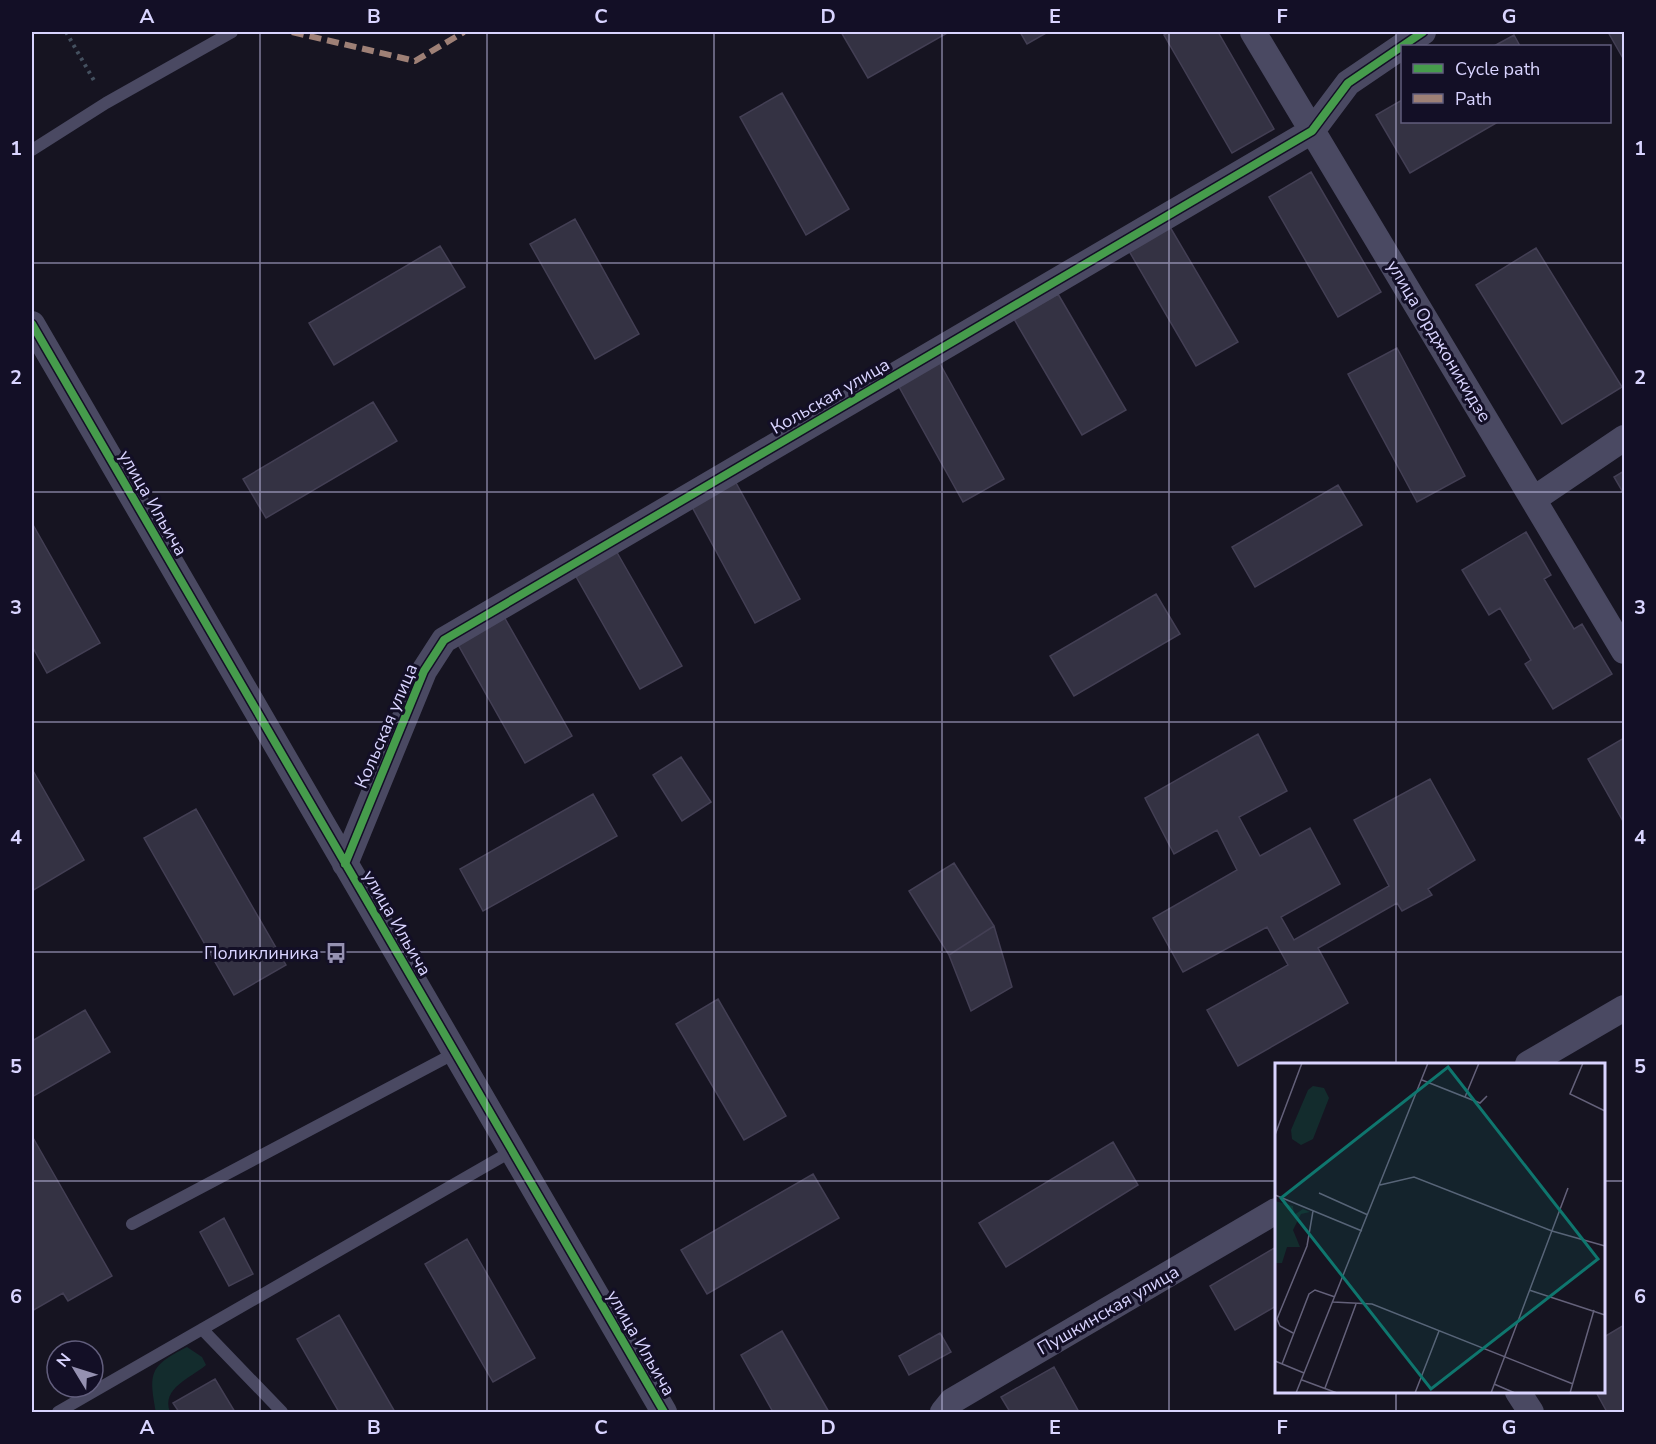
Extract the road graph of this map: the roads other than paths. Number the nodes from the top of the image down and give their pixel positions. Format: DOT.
graph roads {
  1 [pos="231,32"];
  2 [pos="1253,32"];
  3 [pos="1423,32"];
  4 [pos="1404,45"];
  5 [pos="1401,47"];
  6 [pos="1312,131"];
  7 [pos="32,150"];
  8 [pos="32,324"];
  9 [pos="1624,438"];
  10 [pos="1534,499"];
  11 [pos="1624,651"];
  12 [pos="345,864"];
  13 [pos="1624,1008"];
  14 [pos="455,1053"];
  15 [pos="1531,1063"];
  16 [pos="512,1151"];
  17 [pos="1275,1212"];
  18 [pos="132,1224"];
  19 [pos="202,1329"];
  20 [pos="1519,1393"];
  21 [pos="58,1413"];
  22 [pos="282,1413"];
  23 [pos="664,1413"];
  24 [pos="943,1413"];
  25 [pos="1530,1413"];
  1 -- 7 [label="lane"];
  2 -- 6 [label="street, улица Орджоникидзе"];
  3 -- 4 [label="street, Кольская улица"];
  5 -- 6 [label="street, Кольская улица"];
  6 -- 10 [label="street, улица Орджоникидзе"];
  6 -- 12 [label="street, Кольская улица"];
  8 -- 12 [label="street, улица Ильича"];
  9 -- 10 [label="street"];
  10 -- 11 [label="street, улица Орджоникидзе"];
  12 -- 14 [label="street, улица Ильича"];
  13 -- 15 [label="street"];
  14 -- 16 [label="street, улица Ильича"];
  14 -- 18 [label="lane"];
  16 -- 19 [label="lane"];
  16 -- 23 [label="street, улица Ильича"];
  17 -- 24 [label="street, Пушкинская улица"];
  19 -- 21 [label="lane"];
  19 -- 22 [label="lane"];
  20 -- 25 [label="street"];
}
